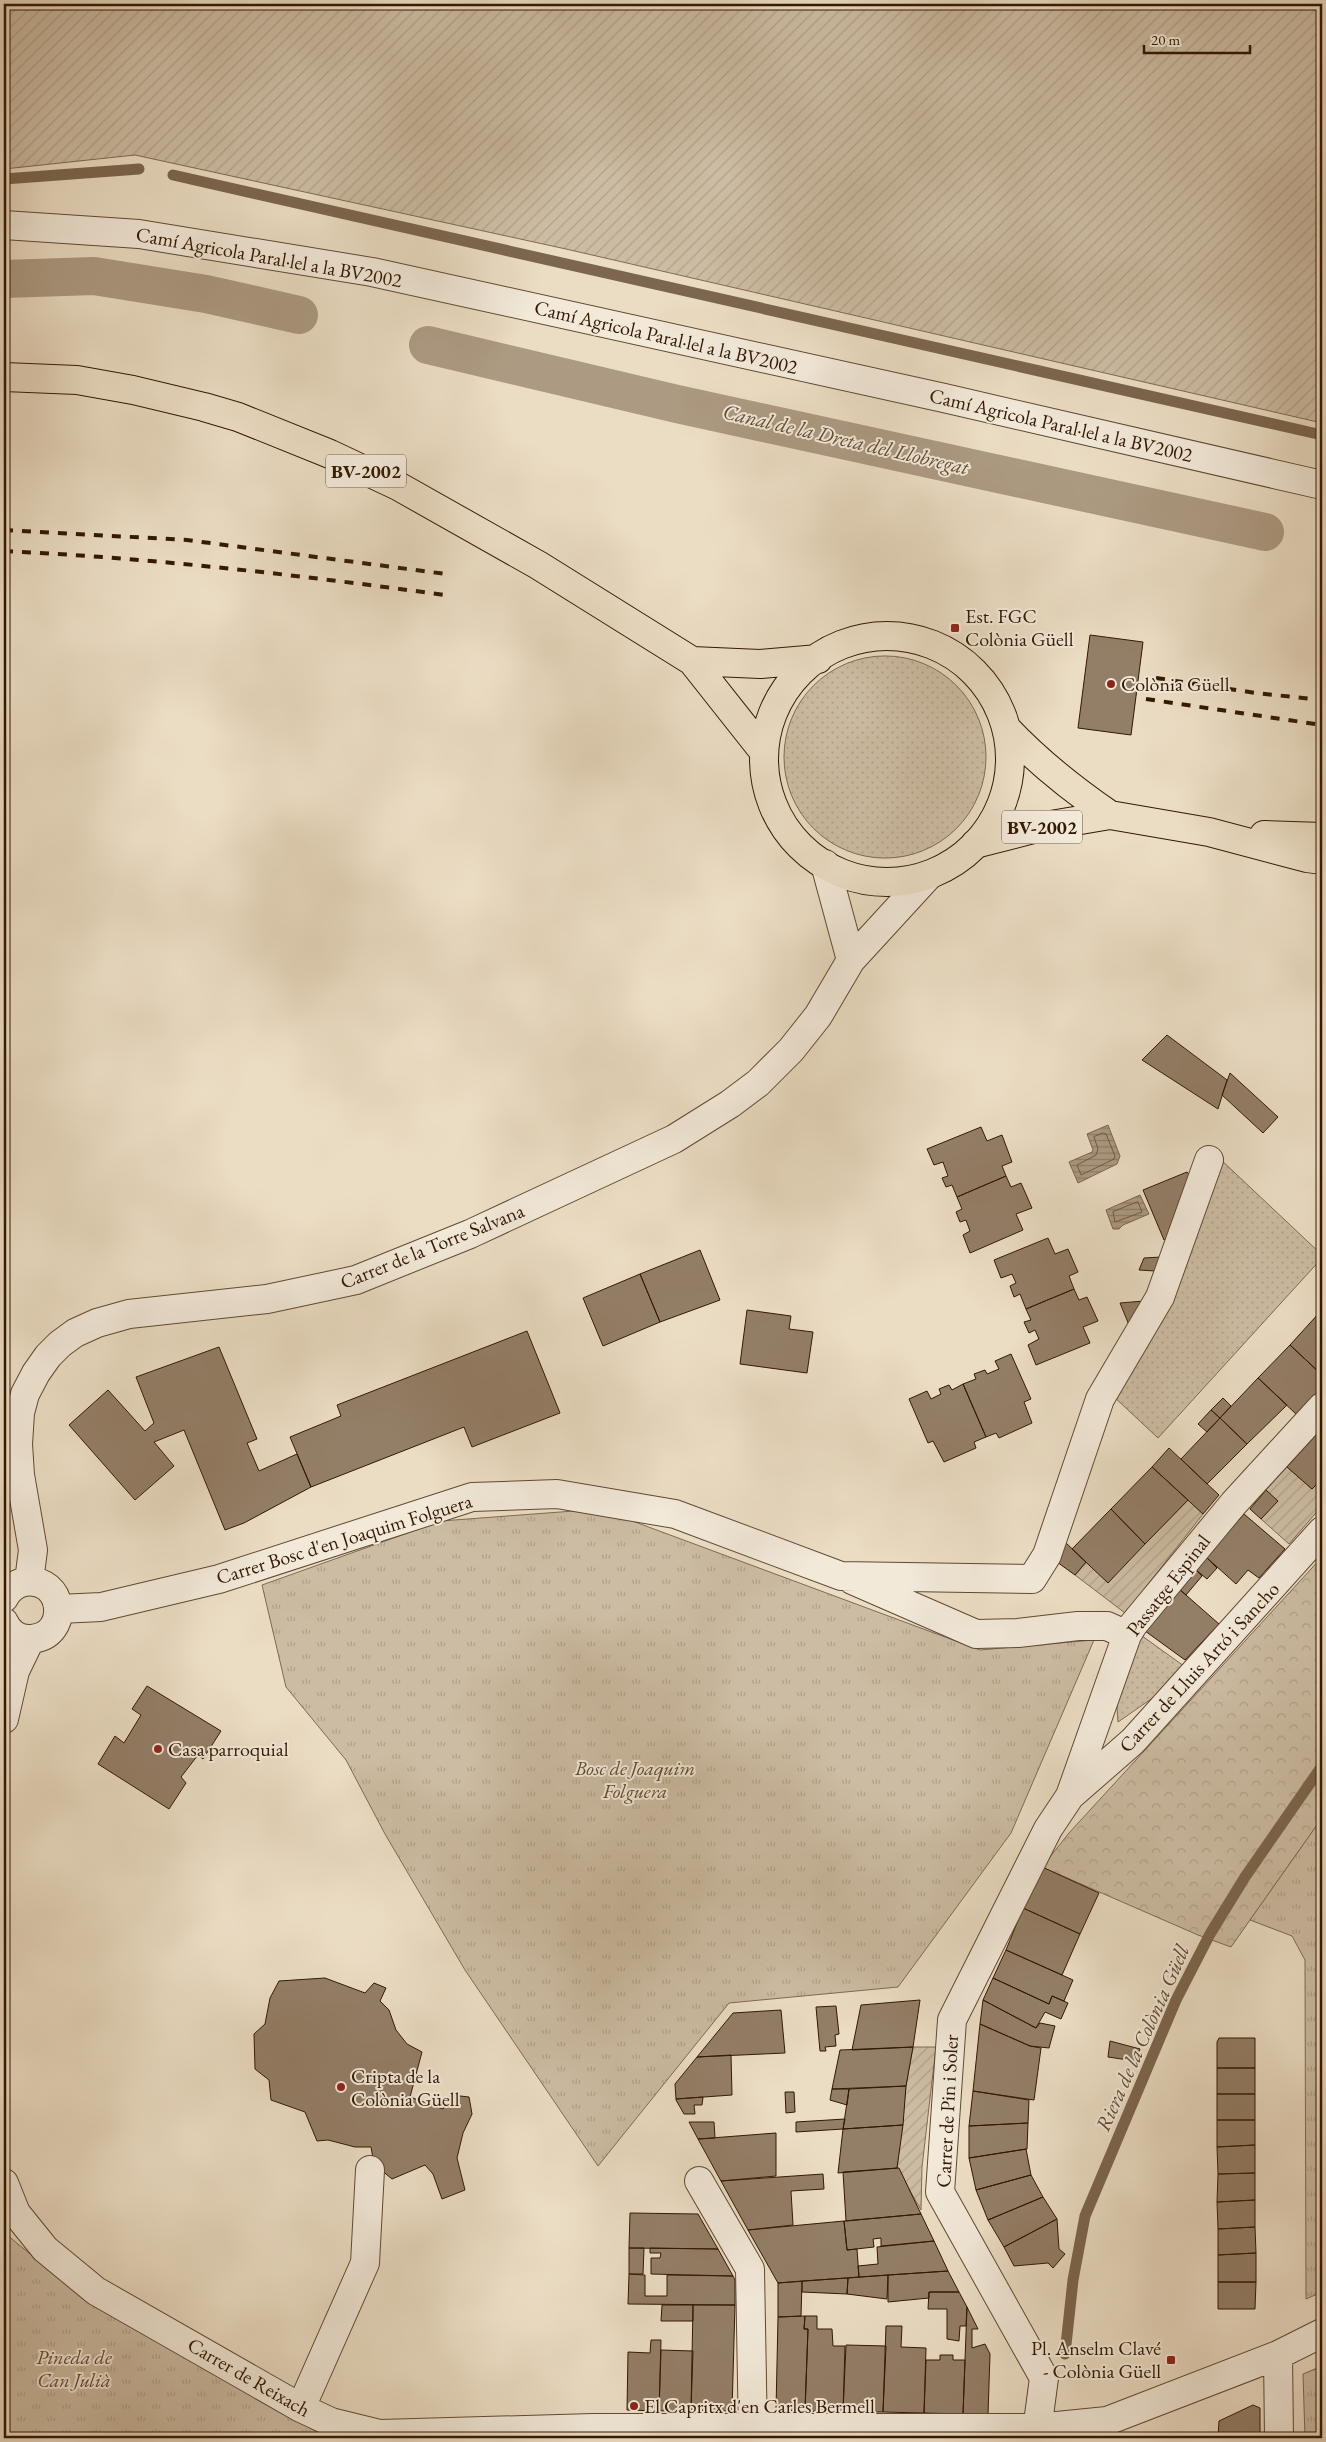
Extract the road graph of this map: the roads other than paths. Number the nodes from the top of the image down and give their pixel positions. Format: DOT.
graph roads {
  1 [pos="4,225"];
  2 [pos="4,377"];
  3 [pos="1322,485"];
  4 [pos="818,659"];
  5 [pos="692,660"];
  6 [pos="1006,728"];
  7 [pos="764,752"];
  8 [pos="1110,815"];
  9 [pos="1209,832"];
  10 [pos="1322,837"];
  11 [pos="975,844"];
  12 [pos="1322,860"];
  13 [pos="825,864"];
  14 [pos="929,875"];
  15 [pos="851,960"];
  16 [pos="1209,1160"];
  17 [pos="1322,1407"];
  18 [pos="1322,1531"];
  19 [pos="841,1576"];
  20 [pos="29,1581"];
  21 [pos="4,1598"];
  22 [pos="60,1609"];
  23 [pos="4,1622"];
  24 [pos="1127,1635"];
  25 [pos="30,1640"];
  26 [pos="4,1720"];
  27 [pos="1070,1796"];
  28 [pos="370,2170"];
  29 [pos="698,2181"];
  30 [pos="4,2183"];
  31 [pos="1322,2333"];
  32 [pos="1278,2355"];
  33 [pos="307,2394"];
  34 [pos="753,2433"];
  35 [pos="1036,2433"];
  36 [pos="1279,2438"];
  1 -- 3 [label="street, Camí Agricola Paral·lel a la BV2002"];
  2 -- 5 [label="main road, BV-2002"];
  4 -- 5 [label="main road, BV-2002"];
  4 -- 6 [label="main road, BV-2002"];
  4 -- 7 [label="main road, BV-2002"];
  5 -- 7 [label="main road, BV-2002"];
  6 -- 8 [label="main road, BV-2002"];
  6 -- 11 [label="main road, BV-2002"];
  7 -- 13 [label="main road, BV-2002"];
  8 -- 9 [label="main road, BV-2002"];
  8 -- 11 [label="main road, BV-2002"];
  9 -- 10 [label="main road, BV-2002"];
  9 -- 12 [label="main road, BV-2002"];
  11 -- 14 [label="main road, BV-2002"];
  13 -- 14 [label="main road, BV-2002"];
  13 -- 15 [label="street"];
  14 -- 15 [label="street, Carrer de la Torre Salvana"];
  15 -- 20 [label="street, Carrer de la Torre Salvana"];
  16 -- 19 [label="street, Carrer Bosc d'en Joaquim Folguera"];
  17 -- 24 [label="street, Passatge Espinal"];
  18 -- 27 [label="street, Carrer de Lluis Artó i Sancho"];
  19 -- 22 [label="street, Carrer Bosc d'en Joaquim Folguera"];
  19 -- 24 [label="street"];
  20 -- 21 [label="street"];
  20 -- 22 [label="street"];
  22 -- 25 [label="street"];
  23 -- 25 [label="street"];
  24 -- 27 [label="street, Passatge Espinal"];
  25 -- 26 [label="street"];
  27 -- 35 [label="street, Carrer de Pin i Soler"];
  28 -- 33 [label="street"];
  29 -- 34 [label="street"];
  30 -- 34 [label="street, Carrer de Reixach"];
  31 -- 32 [label="street, Carrer de Reixach"];
  32 -- 35 [label="street, Carrer de Reixach"];
  32 -- 36 [label="street"];
  34 -- 35 [label="street, Carrer de Reixach"];
}
